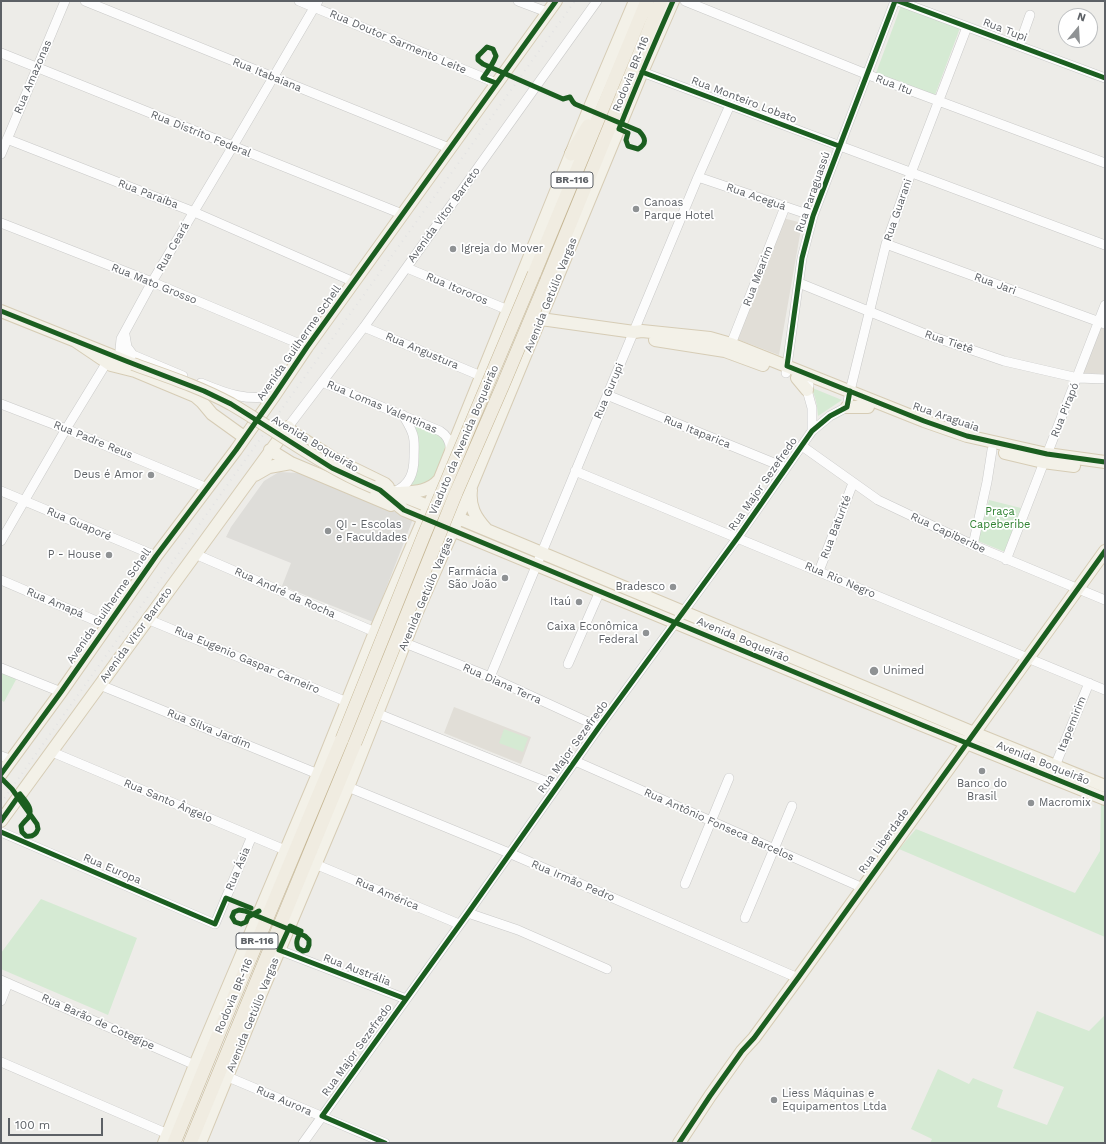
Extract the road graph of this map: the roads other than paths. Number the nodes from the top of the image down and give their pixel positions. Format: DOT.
graph roads {
  1 [pos="66,1"];
  2 [pos="85,1"];
  3 [pos="299,1"];
  4 [pos="518,1"];
  5 [pos="556,1"];
  6 [pos="597,1"];
  7 [pos="634,1"];
  8 [pos="647,1"];
  9 [pos="661,1"];
  10 [pos="667,1"];
  11 [pos="673,1"];
  12 [pos="685,1"];
  13 [pos="895,1"];
  14 [pos="898,1"];
  15 [pos="316,4"];
  16 [pos="547,12"];
  17 [pos="1030,15"];
  18 [pos="967,27"];
  19 [pos="1019,46"];
  20 [pos="1,53"];
  21 [pos="38,68"];
  22 [pos="866,74"];
  23 [pos="273,77"];
  24 [pos="634,77"];
  25 [pos="1105,78"];
  26 [pos="496,83"];
  27 [pos="611,87"];
  28 [pos="938,102"];
  29 [pos="730,105"];
  30 [pos="625,113"];
  31 [pos="7,139"];
  32 [pos="234,146"];
  33 [pos="839,146"];
  34 [pos="449,148"];
  35 [pos="1,154"];
  36 [pos="571,154"];
  37 [pos="1105,163"];
  38 [pos="911,173"];
  39 [pos="698,177"];
  40 [pos="785,207"];
  41 [pos="194,212"];
  42 [pos="402,214"];
  43 [pos="813,216"];
  44 [pos="1,223"];
  45 [pos="886,244"];
  46 [pos="1105,245"];
  47 [pos="407,268"];
  48 [pos="534,274"];
  49 [pos="547,280"];
  50 [pos="152,282"];
  51 [pos="354,282"];
  52 [pos="799,283"];
  53 [pos="1105,306"];
  54 [pos="508,310"];
  55 [pos="1,311"];
  56 [pos="870,312"];
  57 [pos="541,319"];
  58 [pos="1102,323"];
  59 [pos="364,327"];
  60 [pos="634,332"];
  61 [pos="125,333"];
  62 [pos="74,340"];
  63 [pos="731,344"];
  64 [pos="307,347"];
  65 [pos="107,362"];
  66 [pos="129,362"];
  67 [pos="790,372"];
  68 [pos="481,376"];
  69 [pos="1078,378"];
  70 [pos="1105,379"];
  71 [pos="322,382"];
  72 [pos="810,383"];
  73 [pos="274,396"];
  74 [pos="607,396"];
  75 [pos="848,399"];
  76 [pos="1,404"];
  77 [pos="403,415"];
  78 [pos="66,429"];
  79 [pos="289,430"];
  80 [pos="812,431"];
  81 [pos="244,438"];
  82 [pos="802,446"];
  83 [pos="270,450"];
  84 [pos="992,450"];
  85 [pos="449,454"];
  86 [pos="1045,458"];
  87 [pos="1105,462"];
  88 [pos="291,463"];
  89 [pos="444,467"];
  90 [pos="786,468"];
  91 [pos="1105,470"];
  92 [pos="575,471"];
  93 [pos="251,478"];
  94 [pos="440,479"];
  95 [pos="474,480"];
  96 [pos="853,483"];
  97 [pos="207,488"];
  98 [pos="376,489"];
  99 [pos="1,491"];
  100 [pos="394,492"];
  101 [pos="24,500"];
  102 [pos="428,506"];
  103 [pos="406,511"];
  104 [pos="424,518"];
  105 [pos="458,518"];
  106 [pos="453,530"];
  107 [pos="487,530"];
  108 [pos="418,532"];
  109 [pos="467,536"];
  110 [pos="738,537"];
  111 [pos="1,541"];
  112 [pos="448,543"];
  113 [pos="973,545"];
  114 [pos="1105,551"];
  115 [pos="195,554"];
  116 [pos="156,556"];
  117 [pos="407,558"];
  118 [pos="538,559"];
  119 [pos="1006,560"];
  120 [pos="436,570"];
  121 [pos="819,571"];
  122 [pos="1,580"];
  123 [pos="1078,589"];
  124 [pos="600,591"];
  125 [pos="1105,600"];
  126 [pos="683,612"];
  127 [pos="147,618"];
  128 [pos="675,622"];
  129 [pos="108,626"];
  130 [pos="375,632"];
  131 [pos="405,643"];
  132 [pos="1028,658"];
  133 [pos="568,664"];
  134 [pos="1,668"];
  135 [pos="490,678"];
  136 [pos="1089,683"];
  137 [pos="100,684"];
  138 [pos="1105,690"];
  139 [pos="61,692"];
  140 [pos="347,702"];
  141 [pos="376,713"];
  142 [pos="599,727"];
  143 [pos="970,738"];
  144 [pos="342,739"];
  145 [pos="355,743"];
  146 [pos="52,752"];
  147 [pos="6,758"];
  148 [pos="575,761"];
  149 [pos="1055,766"];
  150 [pos="1,774"];
  151 [pos="318,774"];
  152 [pos="729,778"];
  153 [pos="557,786"];
  154 [pos="1105,786"];
  155 [pos="348,787"];
  156 [pos="1105,799"];
  157 [pos="792,806"];
  158 [pos="1,821"];
  159 [pos="711,822"];
  160 [pos="1,832"];
  161 [pos="252,836"];
  162 [pos="774,849"];
  163 [pos="284,850"];
  164 [pos="509,853"];
  165 [pos="315,864"];
  166 [pos="685,884"];
  167 [pos="863,888"];
  168 [pos="468,913"];
  169 [pos="745,918"];
  170 [pos="214,924"];
  171 [pos="459,924"];
  172 [pos="279,950"];
  173 [pos="607,969"];
  174 [pos="798,978"];
  175 [pos="5,981"];
  176 [pos="229,985"];
  177 [pos="259,998"];
  178 [pos="406,999"];
  179 [pos="1,1001"];
  180 [pos="217,1038"];
  181 [pos="231,1042"];
  182 [pos="1,1062"];
  183 [pos="195,1065"];
  184 [pos="228,1077"];
  185 [pos="322,1116"];
  186 [pos="169,1140"];
  187 [pos="190,1143"];
  188 [pos="200,1143"];
  189 [pos="303,1143"];
  190 [pos="385,1143"];
  191 [pos="679,1143"];
  1 -- 21 [label="street, Rua Amazonas"];
  2 -- 23 [label="street, Rua Itabaiana"];
  3 -- 15 [label="street, Rua Doutor Sarmento Leite"];
  4 -- 16 [label="street"];
  5 -- 16 [label="main road, Avenida Guilherme Schell"];
  6 -- 47 [label="street, Avenida Vitor Barreto"];
  7 -- 36 [label="main road"];
  8 -- 27 [label="highway, Rodovia BR-116 / BR-116"];
  9 -- 24 [label="highway, Rodovia BR-116 / BR-116"];
  10 -- 24 [label="highway, BR-116"];
  11 -- 24 [label="main road, Avenida Getúlio Vargas"];
  12 -- 22 [label="street, Rua Itu"];
  13 -- 22 [label="street, Rua Paraguassú"];
  14 -- 18 [label="street, Rua Tupi"];
  15 -- 23 [label="street, Rua Ceará"];
  15 -- 26 [label="street, Rua Doutor Sarmento Leite"];
  16 -- 26 [label="main road, Avenida Guilherme Schell"];
  17 -- 19 [label="street"];
  18 -- 19 [label="street, Rua Tupi"];
  18 -- 28 [label="street, Rua Guarani"];
  19 -- 25 [label="street, Rua Tupi"];
  20 -- 21 [label="street, Rua Distrito Federal"];
  21 -- 31 [label="street, Rua Amazonas"];
  21 -- 32 [label="street, Rua Distrito Federal"];
  22 -- 28 [label="street, Rua Itu"];
  22 -- 33 [label="street, Rua Paraguassú"];
  23 -- 32 [label="street, Rua Ceará"];
  23 -- 34 [label="street, Rua Itabaiana"];
  24 -- 29 [label="street, Rua Monteiro Lobato"];
  24 -- 30 [label="highway, BR-116"];
  24 -- 30 [label="main road, Avenida Getúlio Vargas"];
  24 -- 49 [label="highway, Rodovia BR-116 / BR-116"];
  26 -- 34 [label="main road, Avenida Guilherme Schell"];
  27 -- 36 [label="highway, BR-116"];
  27 -- 48 [label="highway, Rodovia BR-116 / BR-116"];
  28 -- 37 [label="street, Rua Itu"];
  28 -- 38 [label="street, Rua Guarani"];
  29 -- 33 [label="street, Rua Monteiro Lobato"];
  29 -- 39 [label="street, Rua Gurupi"];
  30 -- 57 [label="main road, Avenida Getúlio Vargas"];
  31 -- 35 [label="street, Rua Amazonas"];
  31 -- 41 [label="street, Rua Paraíba"];
  32 -- 41 [label="street, Rua Ceará"];
  32 -- 42 [label="street, Rua Distrito Federal"];
  33 -- 38 [label="street, Rua Monteiro Lobato"];
  33 -- 43 [label="street, Rua Paraguassú"];
  34 -- 42 [label="main road, Avenida Guilherme Schell"];
  36 -- 54 [label="main road"];
  38 -- 45 [label="street, Rua Guarani"];
  38 -- 46 [label="street, Rua Monteiro Lobato"];
  39 -- 40 [label="street, Rua Aceguá"];
  39 -- 60 [label="street, Rua Gurupi"];
  40 -- 43 [label="street, Rua Aceguá"];
  40 -- 63 [label="street, Rua Mearim"];
  41 -- 50 [label="street, Rua Ceará"];
  41 -- 51 [label="street, Rua Paraíba"];
  42 -- 51 [label="main road, Avenida Guilherme Schell"];
  43 -- 52 [label="street, Rua Paraguassú"];
  44 -- 50 [label="street, Rua Mato Grosso"];
  45 -- 56 [label="street, Rua Guarani"];
  45 -- 58 [label="street, Rua Jari"];
  47 -- 54 [label="street, Rua Itororos"];
  47 -- 59 [label="street, Avenida Vitor Barreto"];
  48 -- 144 [label="highway, Viaduto da Avenida Boqueirão / BR-116, bridge"];
  49 -- 145 [label="highway, Viaduto da Avenida Boqueirão / BR-116, bridge"];
  50 -- 61 [label="street, Rua Ceará"];
  50 -- 64 [label="street, Rua Mato Grosso"];
  51 -- 64 [label="main road, Avenida Guilherme Schell"];
  52 -- 56 [label="street, Rua Tietê"];
  52 -- 67 [label="street, Rua Paraguassú"];
  53 -- 58 [label="street, Rua Pirapó"];
  54 -- 68 [label="main road"];
  55 -- 62 [label="main road"];
  56 -- 69 [label="street, Rua Tietê"];
  56 -- 75 [label="street, Rua Guarani"];
  57 -- 60 [label="main road, Rua Araguaia"];
  57 -- 95 [label="main road, Avenida Getúlio Vargas"];
  58 -- 69 [label="street, Rua Pirapó"];
  59 -- 68 [label="street, Rua Angustura"];
  59 -- 71 [label="street, Avenida Vitor Barreto"];
  60 -- 63 [label="main road, Rua Araguaia"];
  60 -- 67 [label="main road, Rua Araguaia"];
  60 -- 74 [label="street, Rua Gurupi"];
  61 -- 66 [label="street, Rua Ceará"];
  61 -- 73 [label="street"];
  62 -- 65 [label="main road"];
  62 -- 66 [label="main road, Avenida Boqueirão"];
  63 -- 67 [label="main road, Rua Araguaia"];
  64 -- 73 [label="main road, Avenida Guilherme Schell"];
  65 -- 66 [label="street"];
  65 -- 78 [label="street"];
  65 -- 81 [label="main road"];
  66 -- 98 [label="main road, Avenida Boqueirão, bridge"];
  67 -- 72 [label="main road, Rua Araguaia"];
  68 -- 85 [label="main road"];
  69 -- 70 [label="street, Rua Tietê"];
  69 -- 86 [label="street, Rua Pirapó"];
  71 -- 77 [label="street, Rua Lomas Valentinas"];
  71 -- 79 [label="street, Avenida Vitor Barreto"];
  72 -- 75 [label="main road, Rua Araguaia"];
  72 -- 80 [label="street, Rua Major Sezefredo"];
  73 -- 81 [label="main road, Avenida Guilherme Schell"];
  74 -- 90 [label="street, Rua Itaparica"];
  74 -- 92 [label="street, Rua Gurupi"];
  75 -- 80 [label="street, Rua Major Sezefredo"];
  75 -- 84 [label="main road, Rua Araguaia"];
  75 -- 86 [label="main road, Rua Araguaia"];
  76 -- 78 [label="street, Rua Padre Reus"];
  77 -- 85 [label="street, Rua Lomas Valentinas"];
  77 -- 100 [label="street"];
  78 -- 97 [label="street, Rua Padre Reus"];
  78 -- 101 [label="street"];
  79 -- 83 [label="main road, Avenida Vitor Barreto"];
  79 -- 100 [label="main road"];
  80 -- 82 [label="street, Rua Major Sezefredo"];
  81 -- 97 [label="main road, Avenida Guilherme Schell"];
  82 -- 90 [label="street, Rua Major Sezefredo"];
  82 -- 96 [label="street, Rua Capiberibe"];
  83 -- 88 [label="main road"];
  83 -- 93 [label="main road, Avenida Vitor Barreto"];
  84 -- 86 [label="main road, Rua Araguaia"];
  84 -- 113 [label="street"];
  85 -- 89 [label="main road"];
  86 -- 87 [label="main road, Rua Araguaia"];
  86 -- 91 [label="main road, Rua Araguaia"];
  86 -- 119 [label="street, Rua Pirapó"];
  88 -- 93 [label="main road"];
  88 -- 103 [label="main road"];
  89 -- 94 [label="main road"];
  89 -- 95 [label="main road"];
  90 -- 110 [label="street, Rua Major Sezefredo"];
  92 -- 110 [label="street, Rua Rio Negro"];
  92 -- 118 [label="street, Rua Gurupi"];
  93 -- 115 [label="main road, Avenida Vitor Barreto"];
  94 -- 100 [label="main road"];
  94 -- 102 [label="main road"];
  95 -- 105 [label="main road, Avenida Getúlio Vargas"];
  95 -- 107 [label="main road"];
  96 -- 113 [label="street, Rua Capiberibe"];
  96 -- 121 [label="street, Rua Baturité"];
  97 -- 116 [label="main road, Avenida Guilherme Schell"];
  98 -- 100 [label="main road, Avenida Boqueirão"];
  98 -- 103 [label="main road, Avenida Boqueirão"];
  99 -- 101 [label="street, Rua Guaporé"];
  100 -- 102 [label="main road, Avenida Boqueirão"];
  101 -- 111 [label="street"];
  101 -- 116 [label="street, Rua Guaporé"];
  102 -- 104 [label="main road"];
  102 -- 105 [label="main road, Avenida Boqueirão"];
  103 -- 104 [label="main road, Avenida Boqueirão"];
  103 -- 108 [label="main road"];
  104 -- 106 [label="main road, Avenida Boqueirão"];
  104 -- 108 [label="main road"];
  105 -- 106 [label="main road, Avenida Getúlio Vargas"];
  105 -- 107 [label="main road, Avenida Boqueirão"];
  106 -- 109 [label="main road, Avenida Boqueirão"];
  106 -- 112 [label="main road, Avenida Getúlio Vargas"];
  107 -- 118 [label="main road, Avenida Boqueirão"];
  108 -- 117 [label="main road"];
  109 -- 112 [label="main road"];
  109 -- 118 [label="main road, Avenida Boqueirão"];
  110 -- 121 [label="street, Rua Rio Negro"];
  110 -- 126 [label="street, Rua Major Sezefredo"];
  112 -- 120 [label="main road, Avenida Getúlio Vargas"];
  113 -- 119 [label="street, Rua Capiberibe"];
  114 -- 123 [label="main road, Rua Liberdade"];
  115 -- 127 [label="main road, Avenida Vitor Barreto"];
  115 -- 130 [label="street, Rua André da Rocha"];
  116 -- 129 [label="main road, Avenida Guilherme Schell"];
  117 -- 120 [label="main road"];
  117 -- 130 [label="main road"];
  118 -- 124 [label="main road, Avenida Boqueirão"];
  118 -- 126 [label="main road, Avenida Boqueirão"];
  118 -- 135 [label="street, Rua Gurupi"];
  119 -- 123 [label="street, Rua Capiberibe"];
  120 -- 131 [label="main road, Avenida Getúlio Vargas"];
  121 -- 132 [label="street, Rua Rio Negro"];
  122 -- 129 [label="street, Rua Amapá"];
  123 -- 125 [label="street, Rua Capiberibe"];
  123 -- 132 [label="main road, Rua Liberdade"];
  124 -- 128 [label="main road, Avenida Boqueirão"];
  124 -- 133 [label="street"];
  126 -- 128 [label="street, Rua Major Sezefredo"];
  126 -- 143 [label="main road, Avenida Boqueirão"];
  127 -- 137 [label="main road, Avenida Vitor Barreto"];
  127 -- 140 [label="street, Rua Eugenio Gaspar Carneiro"];
  128 -- 142 [label="street, Rua Major Sezefredo"];
  128 -- 143 [label="main road, Avenida Boqueirão"];
  129 -- 139 [label="main road, Avenida Guilherme Schell"];
  130 -- 140 [label="main road"];
  131 -- 135 [label="street, Rua Diana Terra"];
  131 -- 141 [label="main road, Avenida Getúlio Vargas"];
  132 -- 136 [label="street, Rua Rio Negro"];
  132 -- 143 [label="main road, Rua Liberdade"];
  134 -- 139 [label="street"];
  135 -- 142 [label="street, Rua Diana Terra"];
  136 -- 138 [label="street, Rua Rio Negro"];
  136 -- 149 [label="street, Itapemirim"];
  137 -- 146 [label="main road, Avenida Vitor Barreto"];
  137 -- 151 [label="street, Rua Silva Jardim"];
  139 -- 147 [label="main road, Avenida Guilherme Schell"];
  140 -- 151 [label="main road"];
  141 -- 153 [label="street"];
  141 -- 155 [label="main road, Avenida Getúlio Vargas"];
  142 -- 148 [label="street, Rua Major Sezefredo"];
  143 -- 149 [label="main road, Avenida Boqueirão"];
  143 -- 156 [label="main road, Avenida Boqueirão"];
  143 -- 167 [label="main road, Rua Liberdade"];
  144 -- 180 [label="highway, Rodovia BR-116 / BR-116"];
  145 -- 181 [label="highway, Rodovia BR-116 / BR-116"];
  146 -- 158 [label="main road, Avenida Vitor Barreto"];
  146 -- 161 [label="street, Rua Santo Ângelo"];
  147 -- 150 [label="main road, Avenida Guilherme Schell"];
  148 -- 153 [label="street, Rua Major Sezefredo"];
  148 -- 159 [label="street, Rua Antônio Fonseca Barcelos"];
  149 -- 154 [label="main road, Avenida Boqueirão"];
  151 -- 163 [label="main road"];
  152 -- 159 [label="street"];
  153 -- 164 [label="street, Rua Major Sezefredo"];
  155 -- 164 [label="street, Rua Irmão Pedro"];
  155 -- 165 [label="main road, Avenida Getúlio Vargas"];
  157 -- 162 [label="street"];
  159 -- 162 [label="street, Rua Antônio Fonseca Barcelos"];
  159 -- 166 [label="street"];
  160 -- 170 [label="street, Rua Europa"];
  161 -- 163 [label="street, Rua Santo Ângelo"];
  161 -- 170 [label="street, Rua Ásia"];
  162 -- 167 [label="street, Rua Antônio Fonseca Barcelos"];
  162 -- 169 [label="street"];
  163 -- 176 [label="main road"];
  164 -- 168 [label="street, Rua Major Sezefredo"];
  164 -- 174 [label="street, Rua Irmão Pedro"];
  165 -- 171 [label="street, Rua América"];
  165 -- 172 [label="main road, Avenida Getúlio Vargas"];
  167 -- 174 [label="main road, Rua Liberdade"];
  168 -- 171 [label="street, Rua Major Sezefredo"];
  168 -- 173 [label="street"];
  171 -- 178 [label="street, Rua Major Sezefredo"];
  172 -- 177 [label="main road, Avenida Getúlio Vargas"];
  172 -- 178 [label="street, Rua Austrália"];
  174 -- 191 [label="main road, Rua Liberdade"];
  175 -- 179 [label="street"];
  175 -- 183 [label="street, Rua Barão de Cotegipe"];
  176 -- 180 [label="highway, BR-116"];
  176 -- 183 [label="main road"];
  177 -- 181 [label="highway, BR-116"];
  177 -- 184 [label="main road, Avenida Getúlio Vargas"];
  178 -- 185 [label="street, Rua Major Sezefredo"];
  180 -- 186 [label="highway, Rodovia BR-116 / BR-116"];
  181 -- 187 [label="highway, Rodovia BR-116 / BR-116"];
  182 -- 186 [label="street"];
  183 -- 186 [label="main road"];
  184 -- 185 [label="street, Rua Aurora"];
  184 -- 188 [label="main road, Avenida Getúlio Vargas"];
  185 -- 189 [label="street, Rua Major Sezefredo"];
  185 -- 190 [label="street, Rua Aurora"];
}
